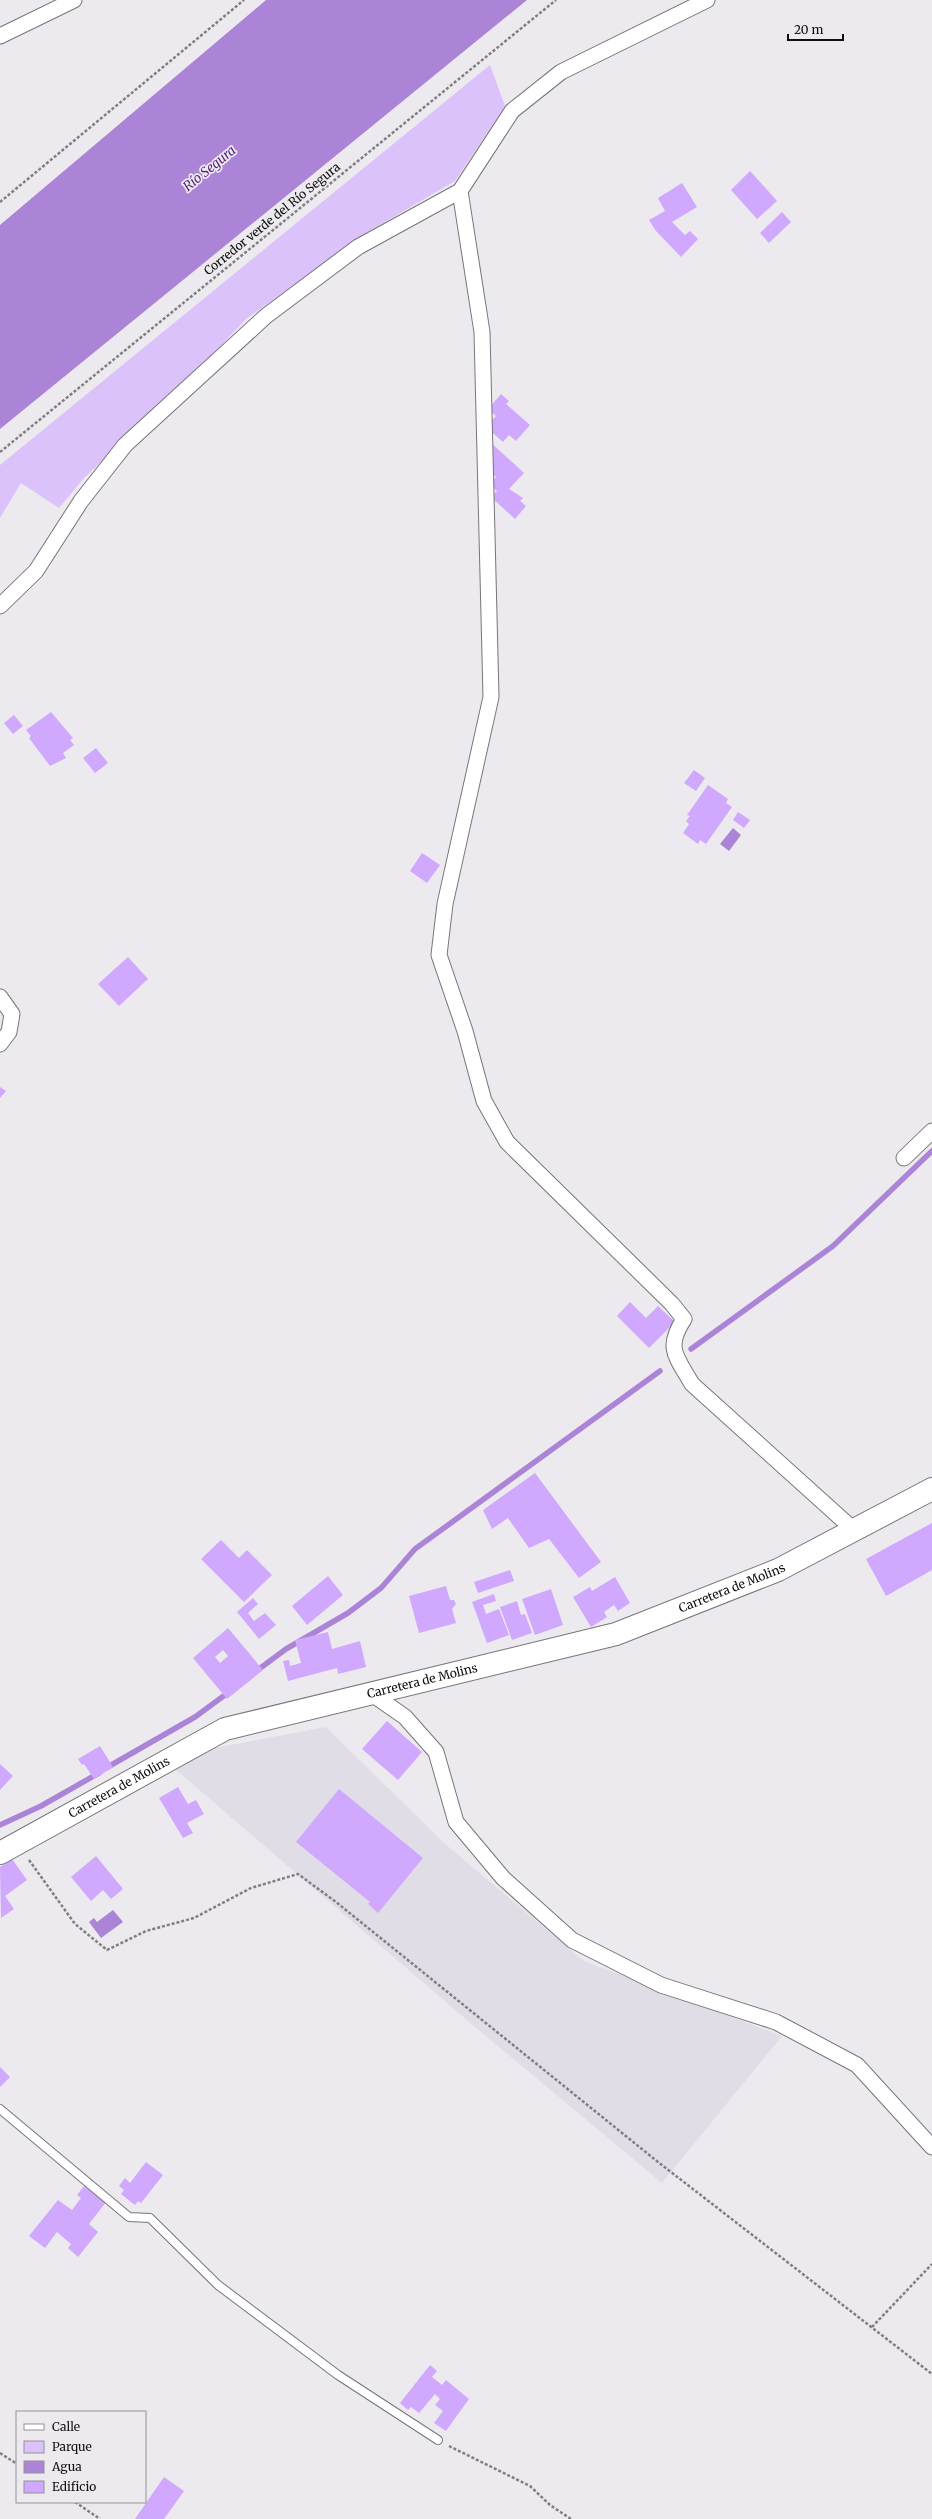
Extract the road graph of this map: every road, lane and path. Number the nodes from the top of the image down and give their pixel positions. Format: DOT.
graph roads {
  1 [pos="74,0"];
  2 [pos="244,0"];
  3 [pos="556,0"];
  4 [pos="707,0"];
  5 [pos="0,36"];
  6 [pos="460,191"];
  7 [pos="0,202"];
  8 [pos="0,452"];
  9 [pos="0,606"];
  10 [pos="0,997"];
  11 [pos="0,1044"];
  12 [pos="932,1131"];
  13 [pos="904,1158"];
  14 [pos="932,1489"];
  15 [pos="854,1530"];
  16 [pos="372,1694"];
  17 [pos="8,1848"];
  18 [pos="0,2109"];
  19 [pos="932,2147"];
  20 [pos="932,2264"];
  21 [pos="872,2327"];
  22 [pos="932,2374"];
  23 [pos="438,2440"];
  24 [pos="0,2453"];
  25 [pos="16,2463"];
  26 [pos="76,2503"];
  27 [pos="100,2519"];
  28 [pos="571,2519"];
  1 -- 5 [label="street"];
  2 -- 7 [label="path"];
  3 -- 8 [label="path, Corredor verde del Río Segura"];
  4 -- 6 [label="street"];
  6 -- 9 [label="street"];
  6 -- 15 [label="street"];
  10 -- 11 [label="street"];
  12 -- 13 [label="street"];
  14 -- 15 [label="street, Carretera de Molins"];
  15 -- 16 [label="street, Carretera de Molins"];
  16 -- 17 [label="street, Carretera de Molins"];
  16 -- 19 [label="street"];
  17 -- 21 [label="path"];
  18 -- 23 [label="lane"];
  20 -- 21 [label="path"];
  21 -- 22 [label="path"];
  23 -- 28 [label="path"];
  24 -- 25 [label="path"];
  26 -- 27 [label="path"];
}
